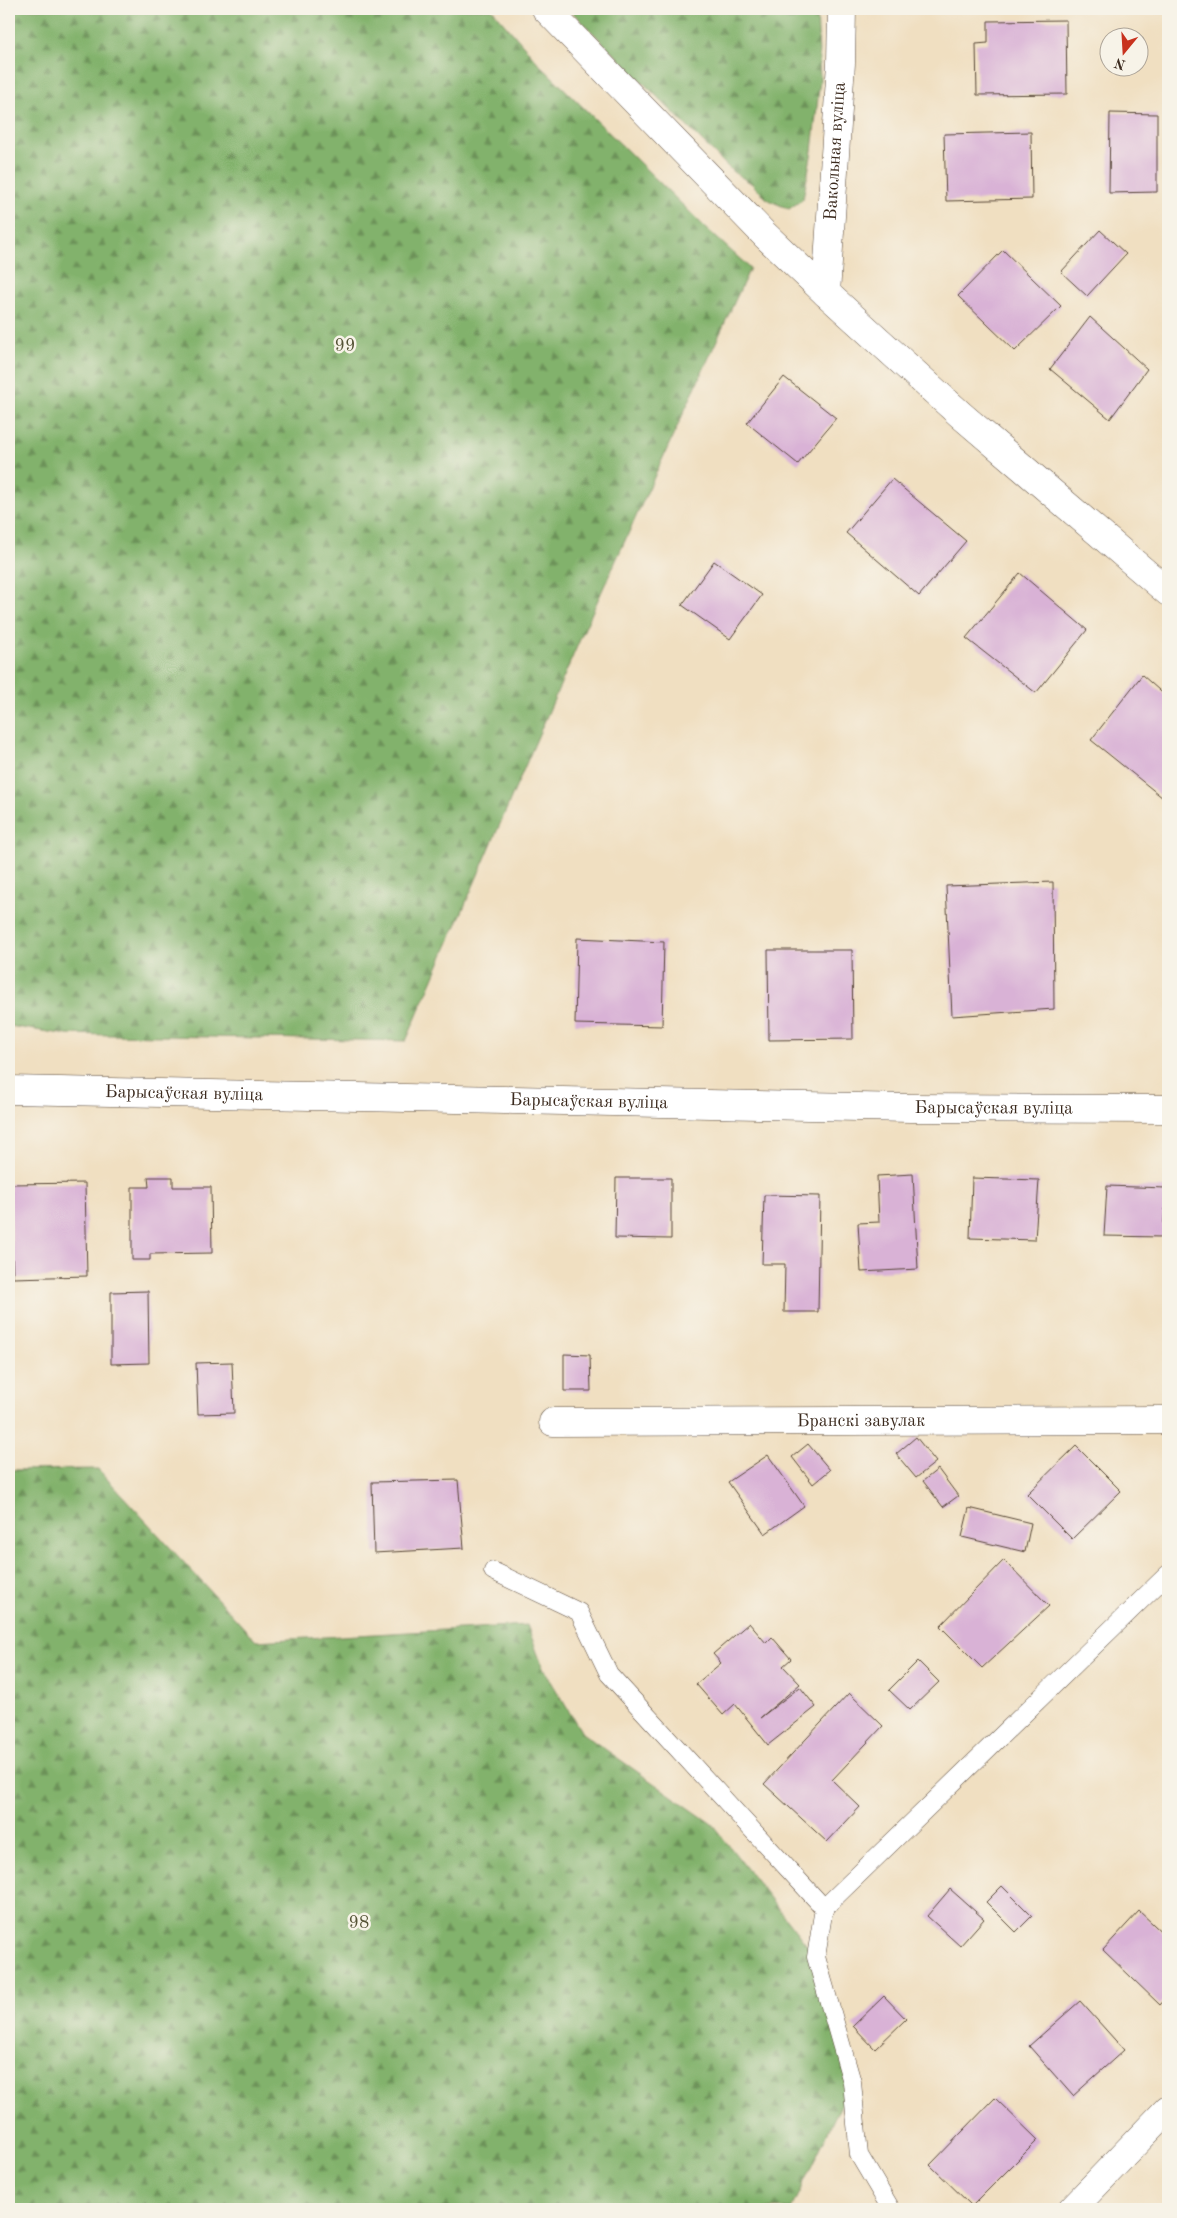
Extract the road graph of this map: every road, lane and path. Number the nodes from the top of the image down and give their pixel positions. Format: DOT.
graph roads {
  1 [pos="546,9"];
  2 [pos="842,9"];
  3 [pos="826,293"];
  4 [pos="1168,592"];
  5 [pos="9,1090"];
  6 [pos="1168,1109"];
  7 [pos="1168,1420"];
  8 [pos="553,1422"];
  9 [pos="493,1571"];
  10 [pos="1168,1574"];
  11 [pos="824,1908"];
  12 [pos="1168,2109"];
  13 [pos="891,2209"];
  14 [pos="1072,2209"];
  1 -- 3 [label="street"];
  2 -- 3 [label="street, Вакольная вуліца"];
  3 -- 4 [label="street"];
  5 -- 6 [label="street, Барысаўская вуліца"];
  7 -- 8 [label="street, Бранскі завулак"];
  9 -- 11 [label="lane"];
  10 -- 11 [label="lane"];
  11 -- 13 [label="lane"];
  12 -- 14 [label="street"];
}
